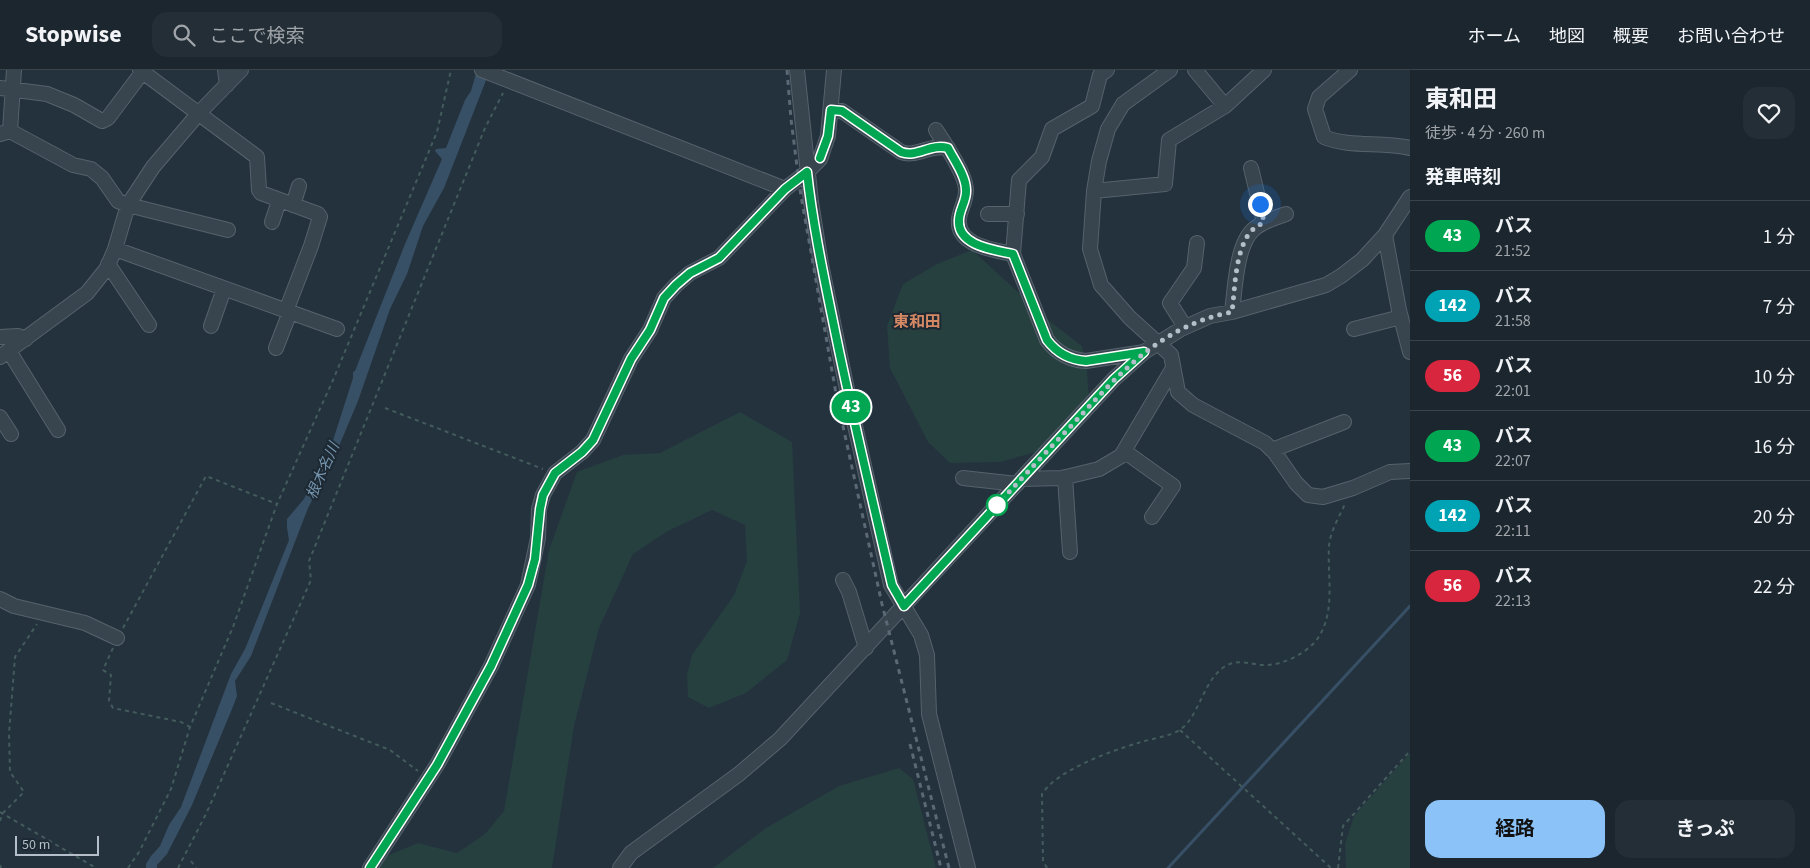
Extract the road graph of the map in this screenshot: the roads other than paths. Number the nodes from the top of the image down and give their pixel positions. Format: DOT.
graph roads {
  1 [pos="14,70"];
  2 [pos="225,70"];
  3 [pos="241,70"];
  4 [pos="482,70"];
  5 [pos="797,70"];
  6 [pos="834,70"];
  7 [pos="1107,70"];
  8 [pos="1170,70"];
  9 [pos="1195,70"];
  10 [pos="1264,70"];
  11 [pos="1350,70"];
  12 [pos="142,71"];
  13 [pos="227,85"];
  14 [pos="7,88"];
  15 [pos="1225,106"];
  16 [pos="831,110"];
  17 [pos="199,114"];
  18 [pos="936,130"];
  19 [pos="5,132"];
  20 [pos="948,148"];
  21 [pos="1410,148"];
  22 [pos="1251,168"];
  23 [pos="807,172"];
  24 [pos="299,186"];
  25 [pos="785,189"];
  26 [pos="1094,191"];
  27 [pos="1410,197"];
  28 [pos="286,203"];
  29 [pos="128,205"];
  30 [pos="988,214"];
  31 [pos="1017,214"];
  32 [pos="1286,214"];
  33 [pos="272,222"];
  34 [pos="1264,222"];
  35 [pos="228,230"];
  36 [pos="1385,235"];
  37 [pos="1197,243"];
  38 [pos="115,249"];
  39 [pos="1013,254"];
  40 [pos="108,264"];
  41 [pos="224,289"];
  42 [pos="288,312"];
  43 [pos="1232,312"];
  44 [pos="1401,317"];
  45 [pos="149,325"];
  46 [pos="211,326"];
  47 [pos="1185,327"];
  48 [pos="337,329"];
  49 [pos="1354,329"];
  50 [pos="0,337"];
  51 [pos="26,339"];
  52 [pos="1158,342"];
  53 [pos="276,348"];
  54 [pos="1144,352"];
  55 [pos="1410,352"];
  56 [pos="4,354"];
  57 [pos="1173,368"];
  58 [pos="0,417"];
  59 [pos="1344,422"];
  60 [pos="58,430"];
  61 [pos="11,434"];
  62 [pos="1272,450"];
  63 [pos="1124,452"];
  64 [pos="1410,470"];
  65 [pos="963,478"];
  66 [pos="1065,478"];
  67 [pos="1019,482"];
  68 [pos="1152,517"];
  69 [pos="1070,552"];
  70 [pos="843,580"];
  71 [pos="0,599"];
  72 [pos="904,606"];
  73 [pos="117,638"];
  74 [pos="866,648"];
  75 [pos="370,868"];
  76 [pos="620,868"];
  77 [pos="968,868"];
  1 -- 14 [label="street"];
  2 -- 13 [label="street"];
  3 -- 13 [label="street"];
  4 -- 25 [label="street"];
  5 -- 23 [label="street"];
  6 -- 16 [label="street"];
  7 -- 31 [label="street"];
  8 -- 26 [label="street"];
  9 -- 15 [label="street"];
  10 -- 15 [label="street"];
  11 -- 21 [label="street"];
  12 -- 14 [label="street"];
  12 -- 17 [label="street"];
  13 -- 17 [label="street"];
  14 -- 19 [label="street"];
  15 -- 26 [label="street"];
  16 -- 20 [label="street"];
  16 -- 23 [label="street"];
  17 -- 28 [label="street"];
  17 -- 29 [label="street"];
  18 -- 20 [label="street"];
  19 -- 29 [label="street"];
  20 -- 39 [label="street"];
  22 -- 34 [label="street"];
  23 -- 25 [label="street"];
  23 -- 72 [label="street"];
  24 -- 28 [label="street"];
  25 -- 75 [label="street"];
  26 -- 52 [label="street"];
  27 -- 36 [label="street"];
  28 -- 33 [label="street"];
  28 -- 42 [label="street"];
  29 -- 35 [label="street"];
  29 -- 38 [label="street"];
  30 -- 31 [label="street"];
  31 -- 39 [label="street"];
  32 -- 34 [label="street"];
  34 -- 43 [label="street"];
  36 -- 43 [label="street"];
  36 -- 44 [label="street"];
  37 -- 47 [label="street"];
  38 -- 40 [label="street"];
  38 -- 41 [label="street"];
  39 -- 54 [label="street"];
  40 -- 45 [label="street"];
  40 -- 51 [label="street"];
  41 -- 42 [label="street"];
  41 -- 46 [label="street"];
  42 -- 48 [label="street"];
  42 -- 53 [label="street"];
  43 -- 47 [label="street"];
  44 -- 49 [label="street"];
  44 -- 55 [label="street"];
  47 -- 52 [label="street"];
  50 -- 51 [label="street"];
  51 -- 56 [label="street"];
  52 -- 54 [label="street"];
  52 -- 57 [label="street"];
  54 -- 67 [label="street"];
  56 -- 60 [label="street"];
  57 -- 62 [label="street"];
  57 -- 63 [label="street"];
  58 -- 61 [label="street"];
  59 -- 62 [label="street"];
  62 -- 64 [label="street"];
  63 -- 66 [label="street"];
  63 -- 68 [label="street"];
  65 -- 67 [label="street"];
  66 -- 67 [label="street"];
  66 -- 69 [label="street"];
  67 -- 72 [label="street"];
  70 -- 74 [label="street"];
  71 -- 73 [label="street"];
  72 -- 74 [label="street"];
  72 -- 77 [label="street"];
  74 -- 76 [label="street"];
}
